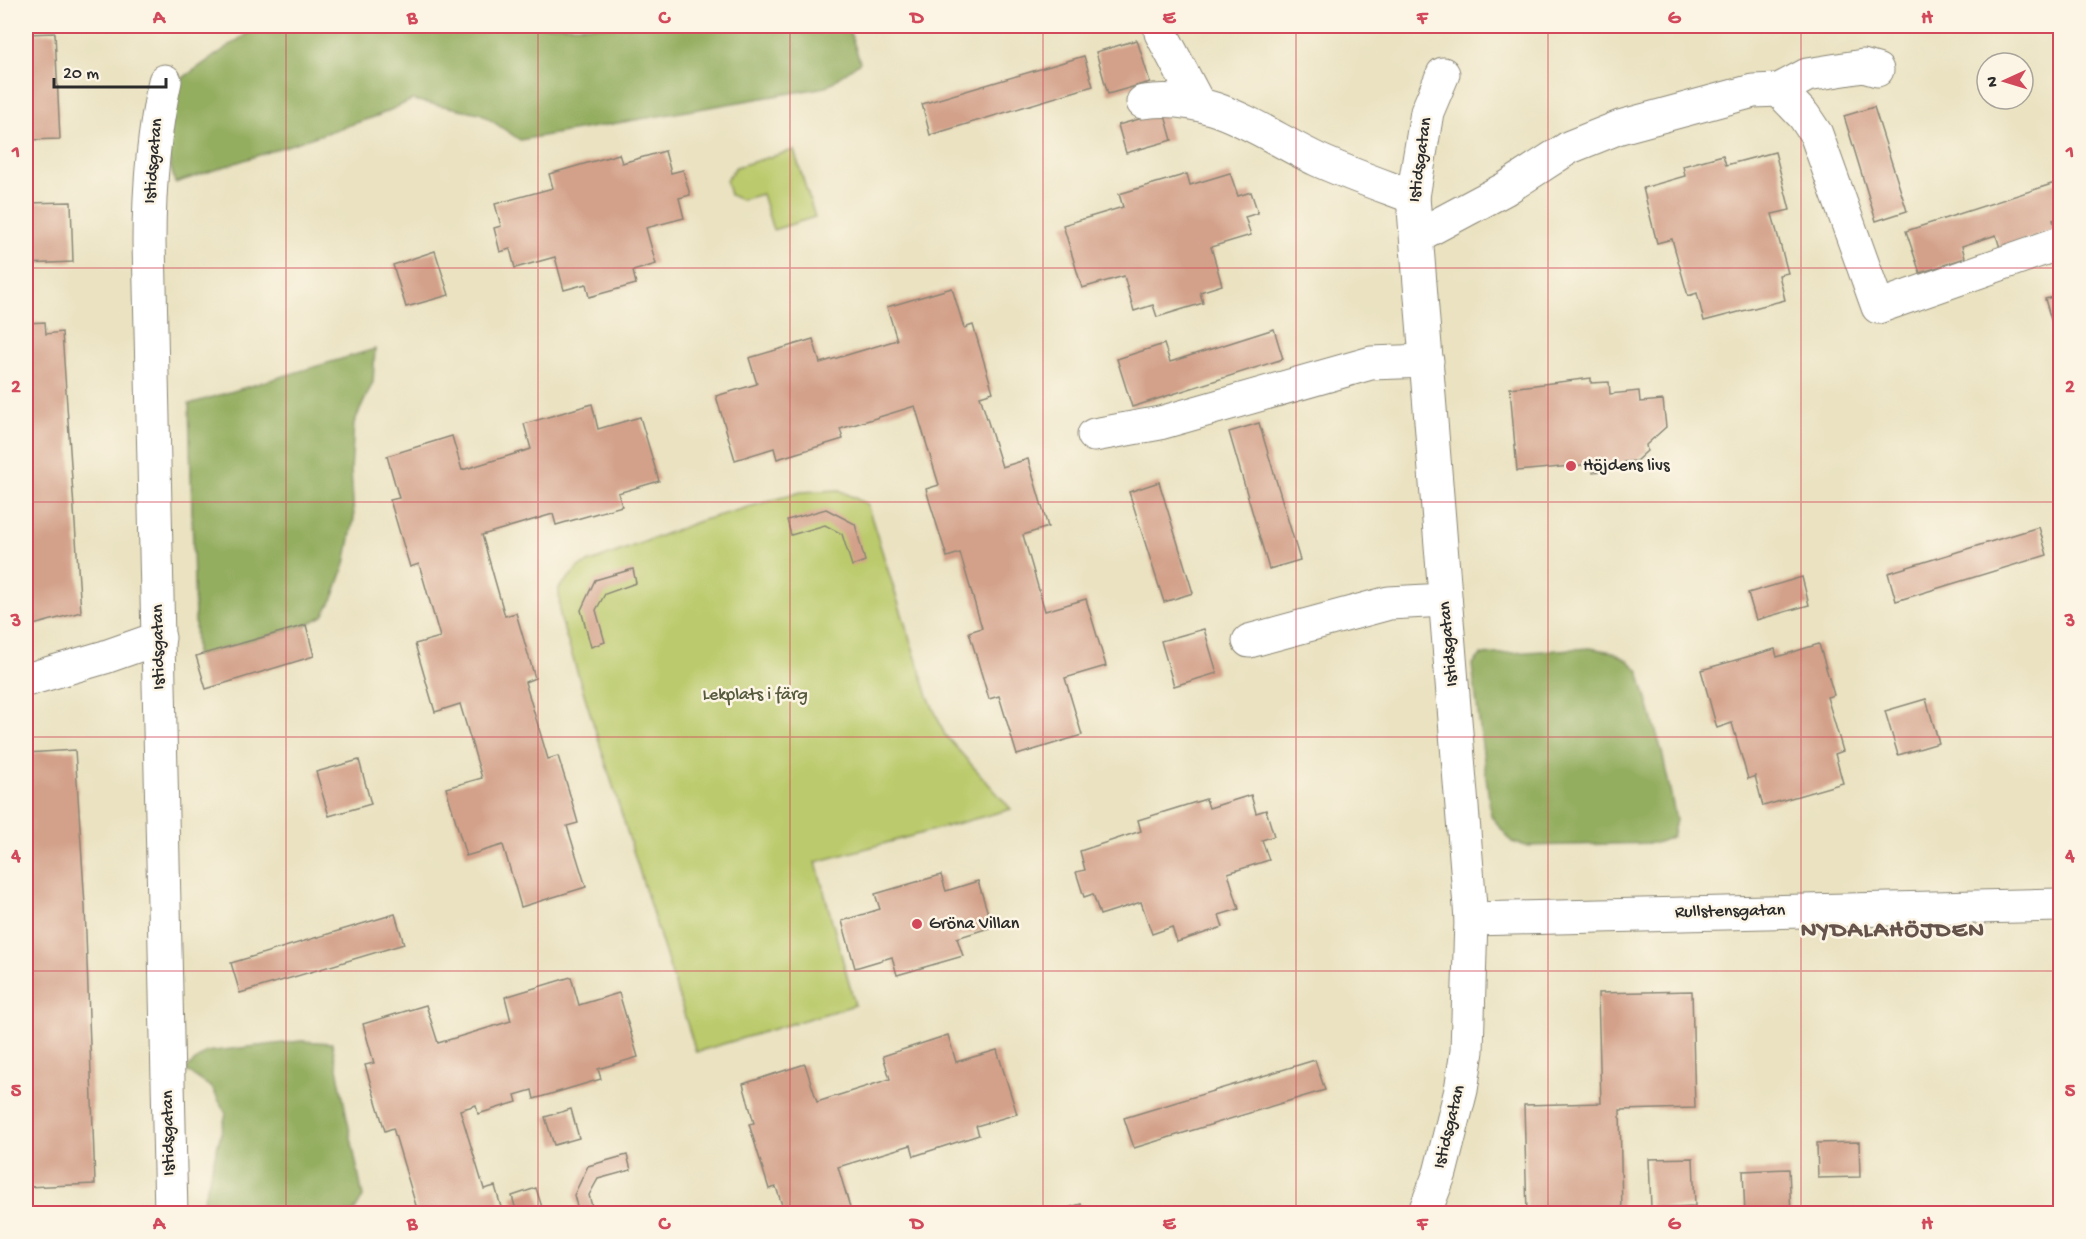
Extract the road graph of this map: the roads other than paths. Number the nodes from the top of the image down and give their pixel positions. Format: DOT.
graph roads {
  1 [pos="1161,33"];
  2 [pos="1877,70"];
  3 [pos="1443,74"];
  4 [pos="165,81"];
  5 [pos="1779,90"];
  6 [pos="1143,102"];
  7 [pos="1198,103"];
  8 [pos="1413,197"];
  9 [pos="1417,236"];
  10 [pos="2061,243"];
  11 [pos="1426,361"];
  12 [pos="1094,435"];
  13 [pos="1445,600"];
  14 [pos="159,638"];
  15 [pos="1249,641"];
  16 [pos="26,680"];
  17 [pos="2061,905"];
  18 [pos="1471,919"];
  19 [pos="171,1214"];
  20 [pos="1424,1214"];
  1 -- 7 [label="street"];
  2 -- 5 [label="street"];
  3 -- 8 [label="street, Istidsgatan"];
  4 -- 14 [label="street, Istidsgatan"];
  5 -- 9 [label="street"];
  5 -- 10 [label="street"];
  6 -- 7 [label="street"];
  7 -- 8 [label="street"];
  8 -- 9 [label="street, Istidsgatan"];
  9 -- 11 [label="street, Istidsgatan"];
  11 -- 12 [label="street"];
  11 -- 13 [label="street, Istidsgatan"];
  13 -- 15 [label="street"];
  13 -- 18 [label="street, Istidsgatan"];
  14 -- 16 [label="street"];
  14 -- 19 [label="street, Istidsgatan"];
  17 -- 18 [label="street, Rullstensgatan"];
  18 -- 20 [label="street, Istidsgatan"];
}
